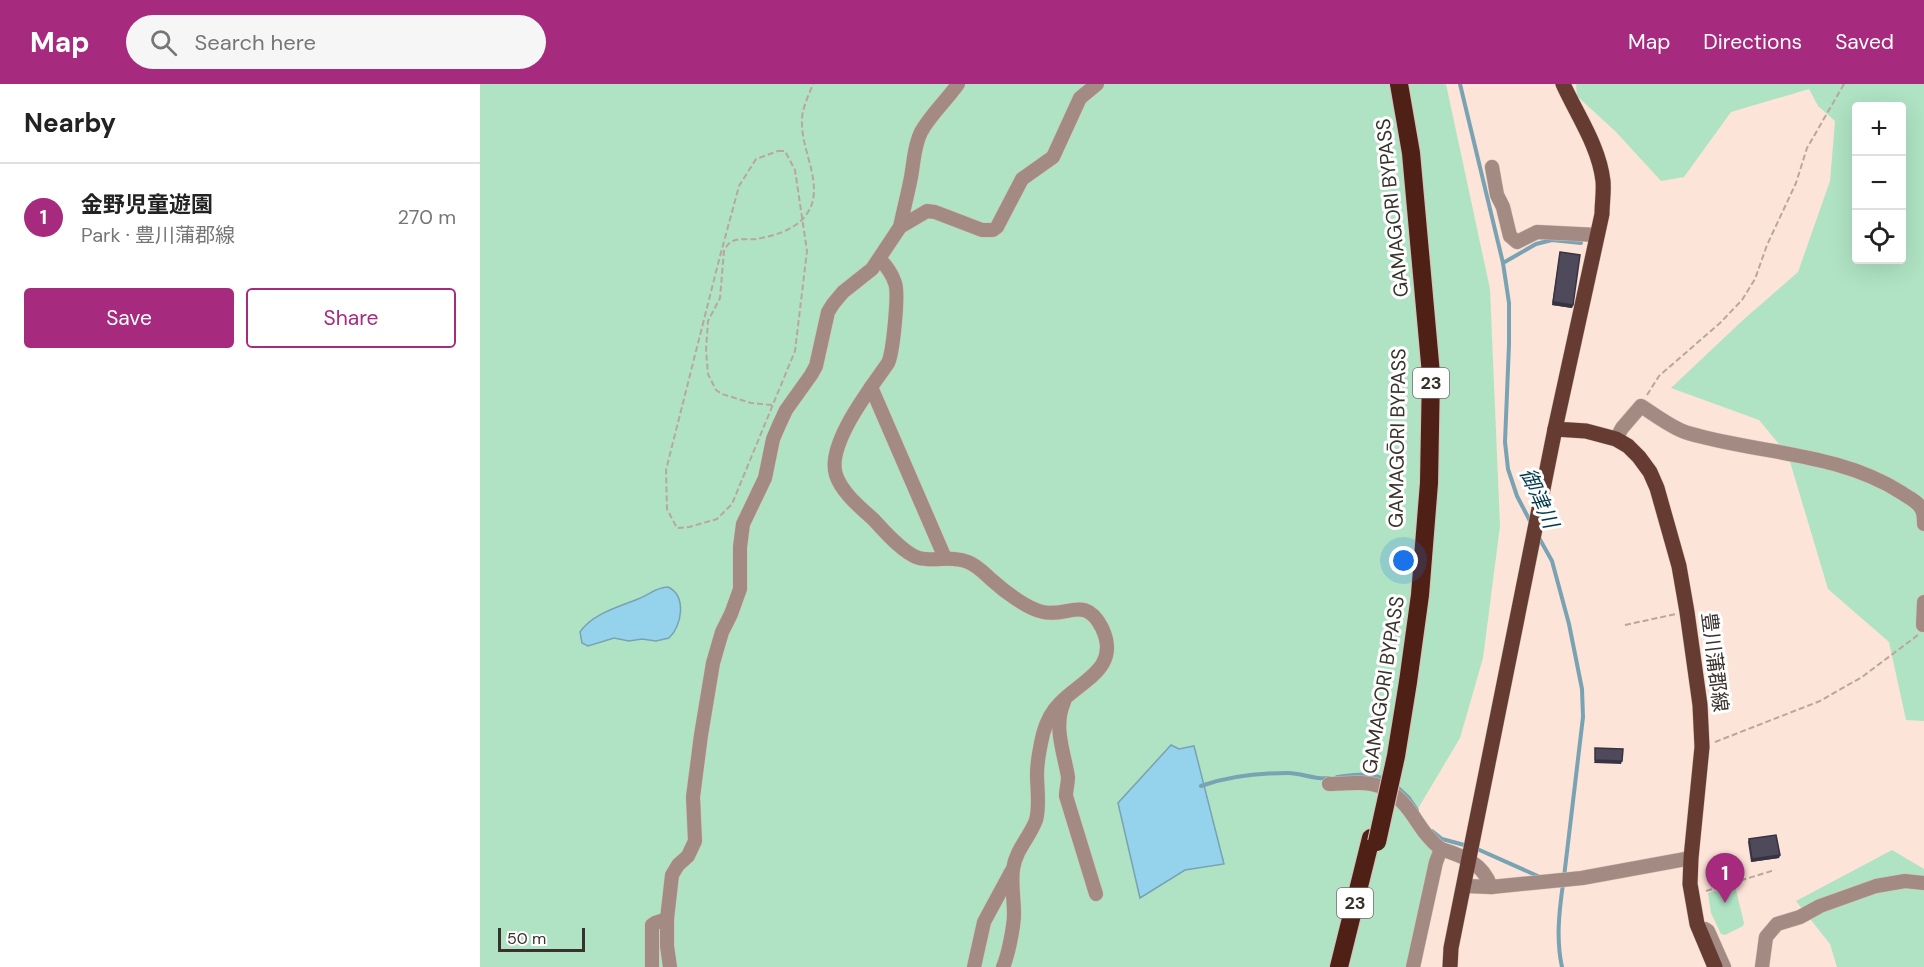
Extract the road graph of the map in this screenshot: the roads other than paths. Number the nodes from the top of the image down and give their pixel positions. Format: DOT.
graph roads {
  1 [pos="958,84"];
  2 [pos="1097,84"];
  3 [pos="1394,84"];
  4 [pos="1400,84"];
  5 [pos="1563,84"];
  6 [pos="1491,167"];
  7 [pos="900,227"];
  8 [pos="1597,235"];
  9 [pos="879,259"];
  10 [pos="872,387"];
  11 [pos="1555,429"];
  12 [pos="1616,439"];
  13 [pos="1924,524"];
  14 [pos="945,558"];
  15 [pos="1924,602"];
  16 [pos="1923,625"];
  17 [pos="1405,682"];
  18 [pos="1066,697"];
  19 [pos="1329,784"];
  20 [pos="1374,840"];
  21 [pos="1441,849"];
  22 [pos="1691,858"];
  23 [pos="1014,866"];
  24 [pos="1924,883"];
  25 [pos="1466,886"];
  26 [pos="1491,887"];
  27 [pos="1096,894"];
  28 [pos="667,919"];
  29 [pos="1697,924"];
  30 [pos="652,967"];
  31 [pos="670,967"];
  32 [pos="974,967"];
  33 [pos="1003,967"];
  34 [pos="1339,967"];
  35 [pos="1346,967"];
  36 [pos="1413,967"];
  37 [pos="1450,967"];
  38 [pos="1715,967"];
  39 [pos="1724,967"];
  40 [pos="1762,967"];
  1 -- 7 [label="street"];
  2 -- 7 [label="street"];
  3 -- 17 [label="highway, GAMAGŌRI BYPASS / 23"];
  4 -- 17 [label="highway, GAMAGORI BYPASS / 23"];
  5 -- 8 [label="main road"];
  6 -- 8 [label="street"];
  7 -- 9 [label="street"];
  8 -- 11 [label="main road"];
  9 -- 10 [label="street"];
  9 -- 28 [label="street"];
  10 -- 14 [label="street"];
  10 -- 14 [label="street"];
  11 -- 12 [label="main road, 豊川蒲郡線"];
  11 -- 37 [label="main road"];
  12 -- 13 [label="street"];
  12 -- 22 [label="main road, 豊川蒲郡線"];
  14 -- 18 [label="street"];
  15 -- 16 [label="street"];
  17 -- 20 [label="highway, GAMAGŌRI BYPASS / 23"];
  18 -- 23 [label="street"];
  18 -- 27 [label="street"];
  19 -- 21 [label="street"];
  20 -- 34 [label="highway, GAMAGŌRI BYPASS / 23"];
  20 -- 35 [label="highway, 23"];
  21 -- 26 [label="street"];
  21 -- 36 [label="street"];
  22 -- 26 [label="street"];
  22 -- 29 [label="main road, 豊川蒲郡線"];
  23 -- 32 [label="street"];
  23 -- 33 [label="street"];
  24 -- 40 [label="street"];
  25 -- 26 [label="street"];
  28 -- 30 [label="street"];
  28 -- 31 [label="street"];
  29 -- 38 [label="main road, 豊川蒲郡線"];
  29 -- 39 [label="street"];
}
